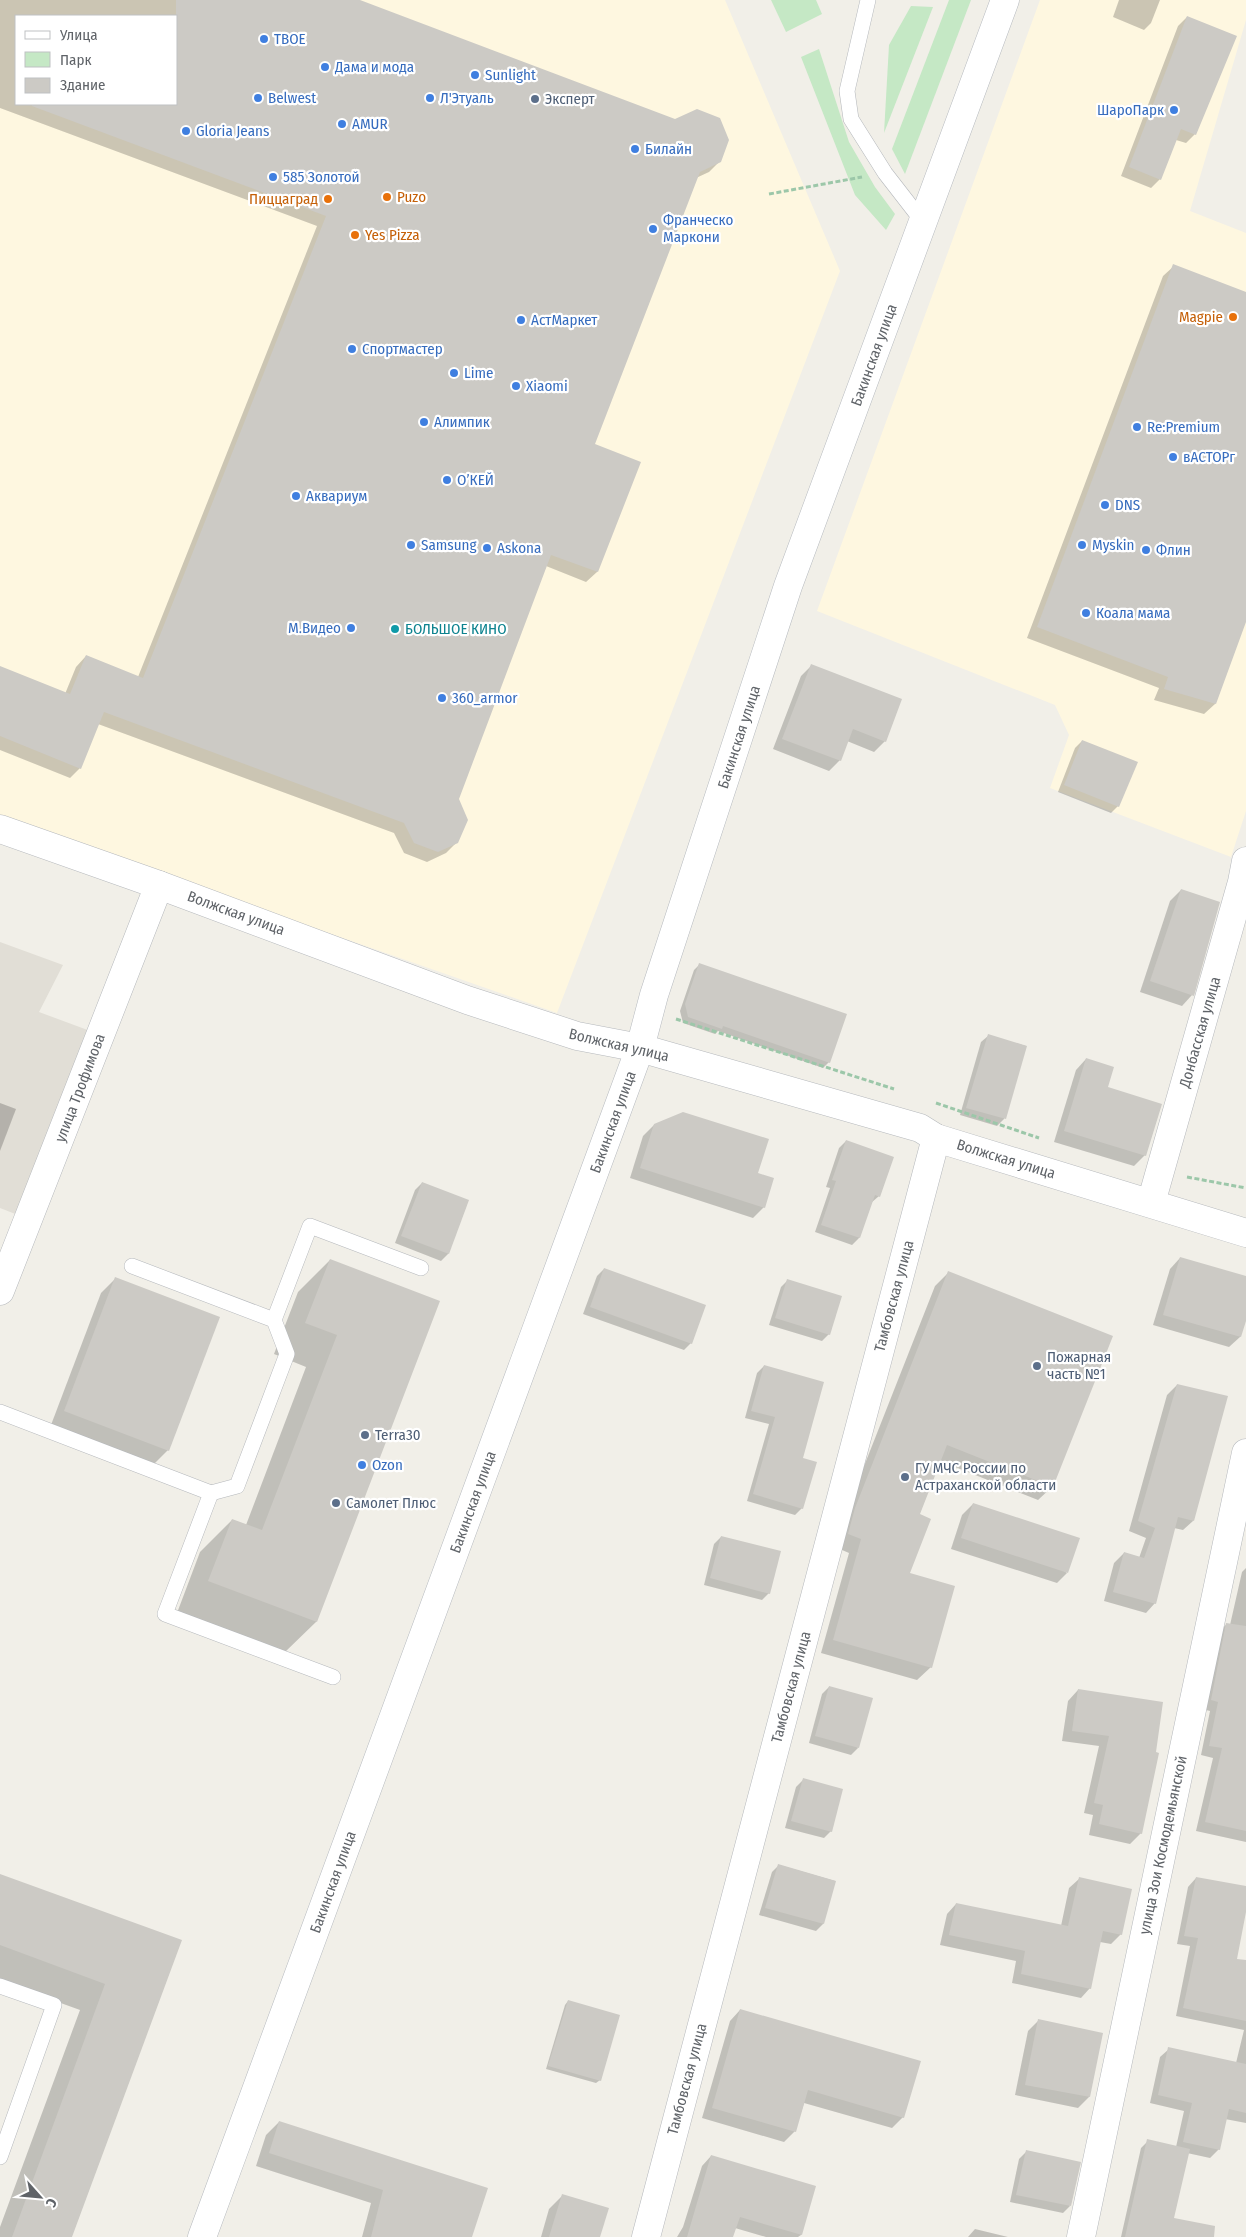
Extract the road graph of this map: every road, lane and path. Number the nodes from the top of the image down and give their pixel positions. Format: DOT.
graph roads {
  1 [pos="868,0"];
  2 [pos="1005,0"];
  3 [pos="885,173"];
  4 [pos="769,194"];
  5 [pos="923,222"];
  6 [pos="0,829"];
  7 [pos="1245,864"];
  8 [pos="159,885"];
  9 [pos="675,1010"];
  10 [pos="640,1048"];
  11 [pos="895,1090"];
  12 [pos="932,1102"];
  13 [pos="936,1138"];
  14 [pos="1042,1139"];
  15 [pos="1160,1172"];
  16 [pos="1246,1188"];
  17 [pos="1151,1203"];
  18 [pos="1246,1233"];
  19 [pos="132,1266"];
  20 [pos="421,1268"];
  21 [pos="0,1292"];
  22 [pos="274,1320"];
  23 [pos="0,1412"];
  24 [pos="1246,1453"];
  25 [pos="211,1492"];
  26 [pos="332,1677"];
  27 [pos="0,1986"];
  28 [pos="0,2157"];
  29 [pos="202,2237"];
  30 [pos="646,2237"];
  31 [pos="1081,2237"];
  1 -- 3 [label="lane"];
  2 -- 5 [label="street, Бакинская улица"];
  3 -- 4 [label="path"];
  3 -- 5 [label="lane"];
  5 -- 10 [label="street, Бакинская улица"];
  6 -- 8 [label="street, Волжская улица"];
  7 -- 15 [label="street, Донбасская улица"];
  8 -- 10 [label="street, Волжская улица"];
  8 -- 21 [label="street, улица Трофимова"];
  9 -- 11 [label="path"];
  10 -- 13 [label="street, Волжская улица"];
  10 -- 29 [label="street, Бакинская улица"];
  12 -- 14 [label="path"];
  13 -- 17 [label="street, Волжская улица"];
  13 -- 30 [label="street, Тамбовская улица"];
  15 -- 16 [label="path"];
  15 -- 17 [label="street, Донбасская улица"];
  17 -- 18 [label="street, Волжская улица"];
  19 -- 22 [label="lane"];
  20 -- 22 [label="lane"];
  22 -- 25 [label="lane"];
  23 -- 25 [label="lane"];
  24 -- 31 [label="street, улица Зои Космодемьянской"];
  25 -- 26 [label="lane"];
  27 -- 28 [label="lane"];
}
